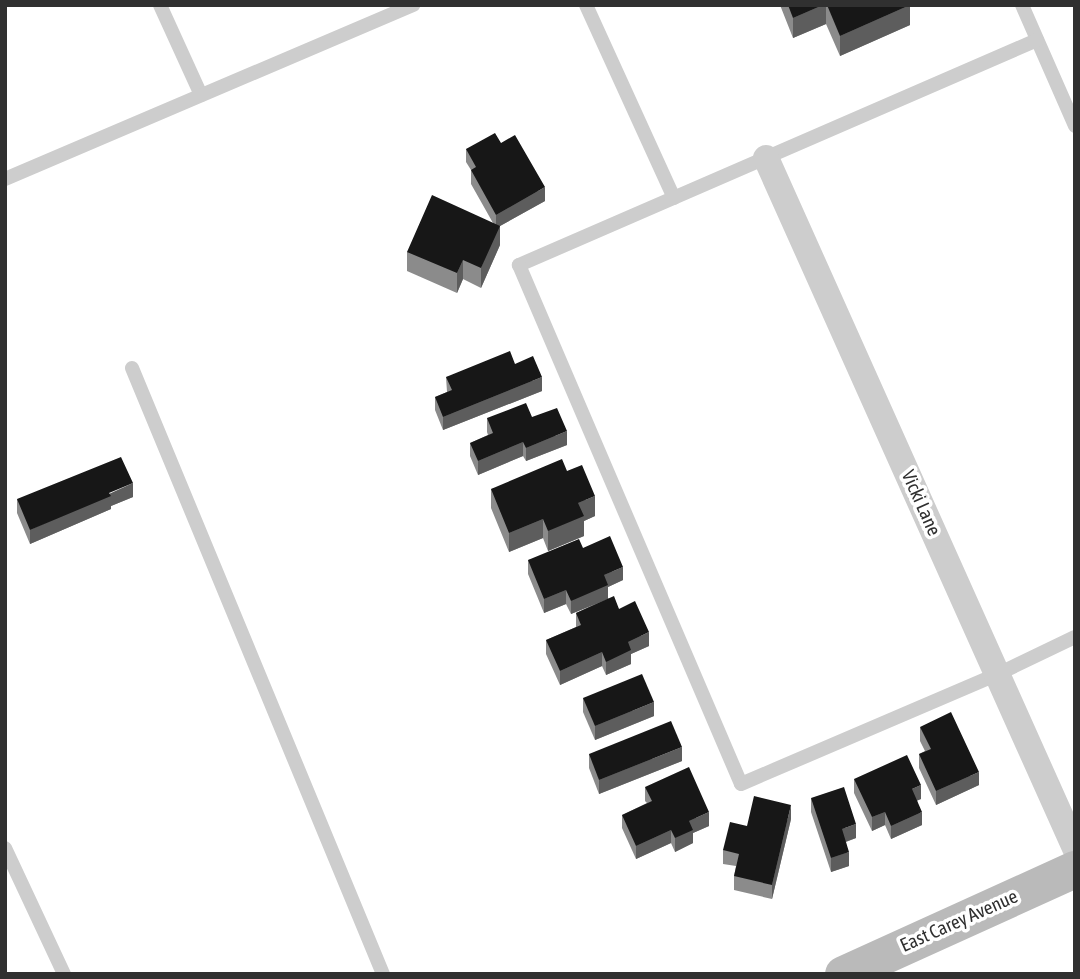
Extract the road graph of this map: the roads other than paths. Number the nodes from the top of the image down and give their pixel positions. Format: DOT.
graph roads {
  1 [pos="160,5"];
  2 [pos="413,5"];
  3 [pos="586,5"];
  4 [pos="1022,5"];
  5 [pos="1037,40"];
  6 [pos="201,95"];
  7 [pos="1075,126"];
  8 [pos="766,158"];
  9 [pos="5,179"];
  10 [pos="674,198"];
  11 [pos="132,368"];
  12 [pos="1075,637"];
  13 [pos="998,674"];
  14 [pos="5,848"];
  15 [pos="1075,848"];
  16 [pos="1075,869"];
  17 [pos="64,974"];
  18 [pos="383,974"];
  19 [pos="844,974"];
  1 -- 6 [label="lane"];
  2 -- 6 [label="lane"];
  3 -- 10 [label="lane"];
  4 -- 5 [label="lane"];
  5 -- 7 [label="lane"];
  5 -- 8 [label="lane"];
  6 -- 9 [label="lane"];
  8 -- 10 [label="lane"];
  8 -- 13 [label="street, Vicki Lane"];
  10 -- 13 [label="lane"];
  11 -- 18 [label="lane"];
  12 -- 13 [label="lane"];
  13 -- 15 [label="street, Vicki Lane"];
  14 -- 17 [label="lane"];
  16 -- 19 [label="main road, East Carey Avenue"];
}
